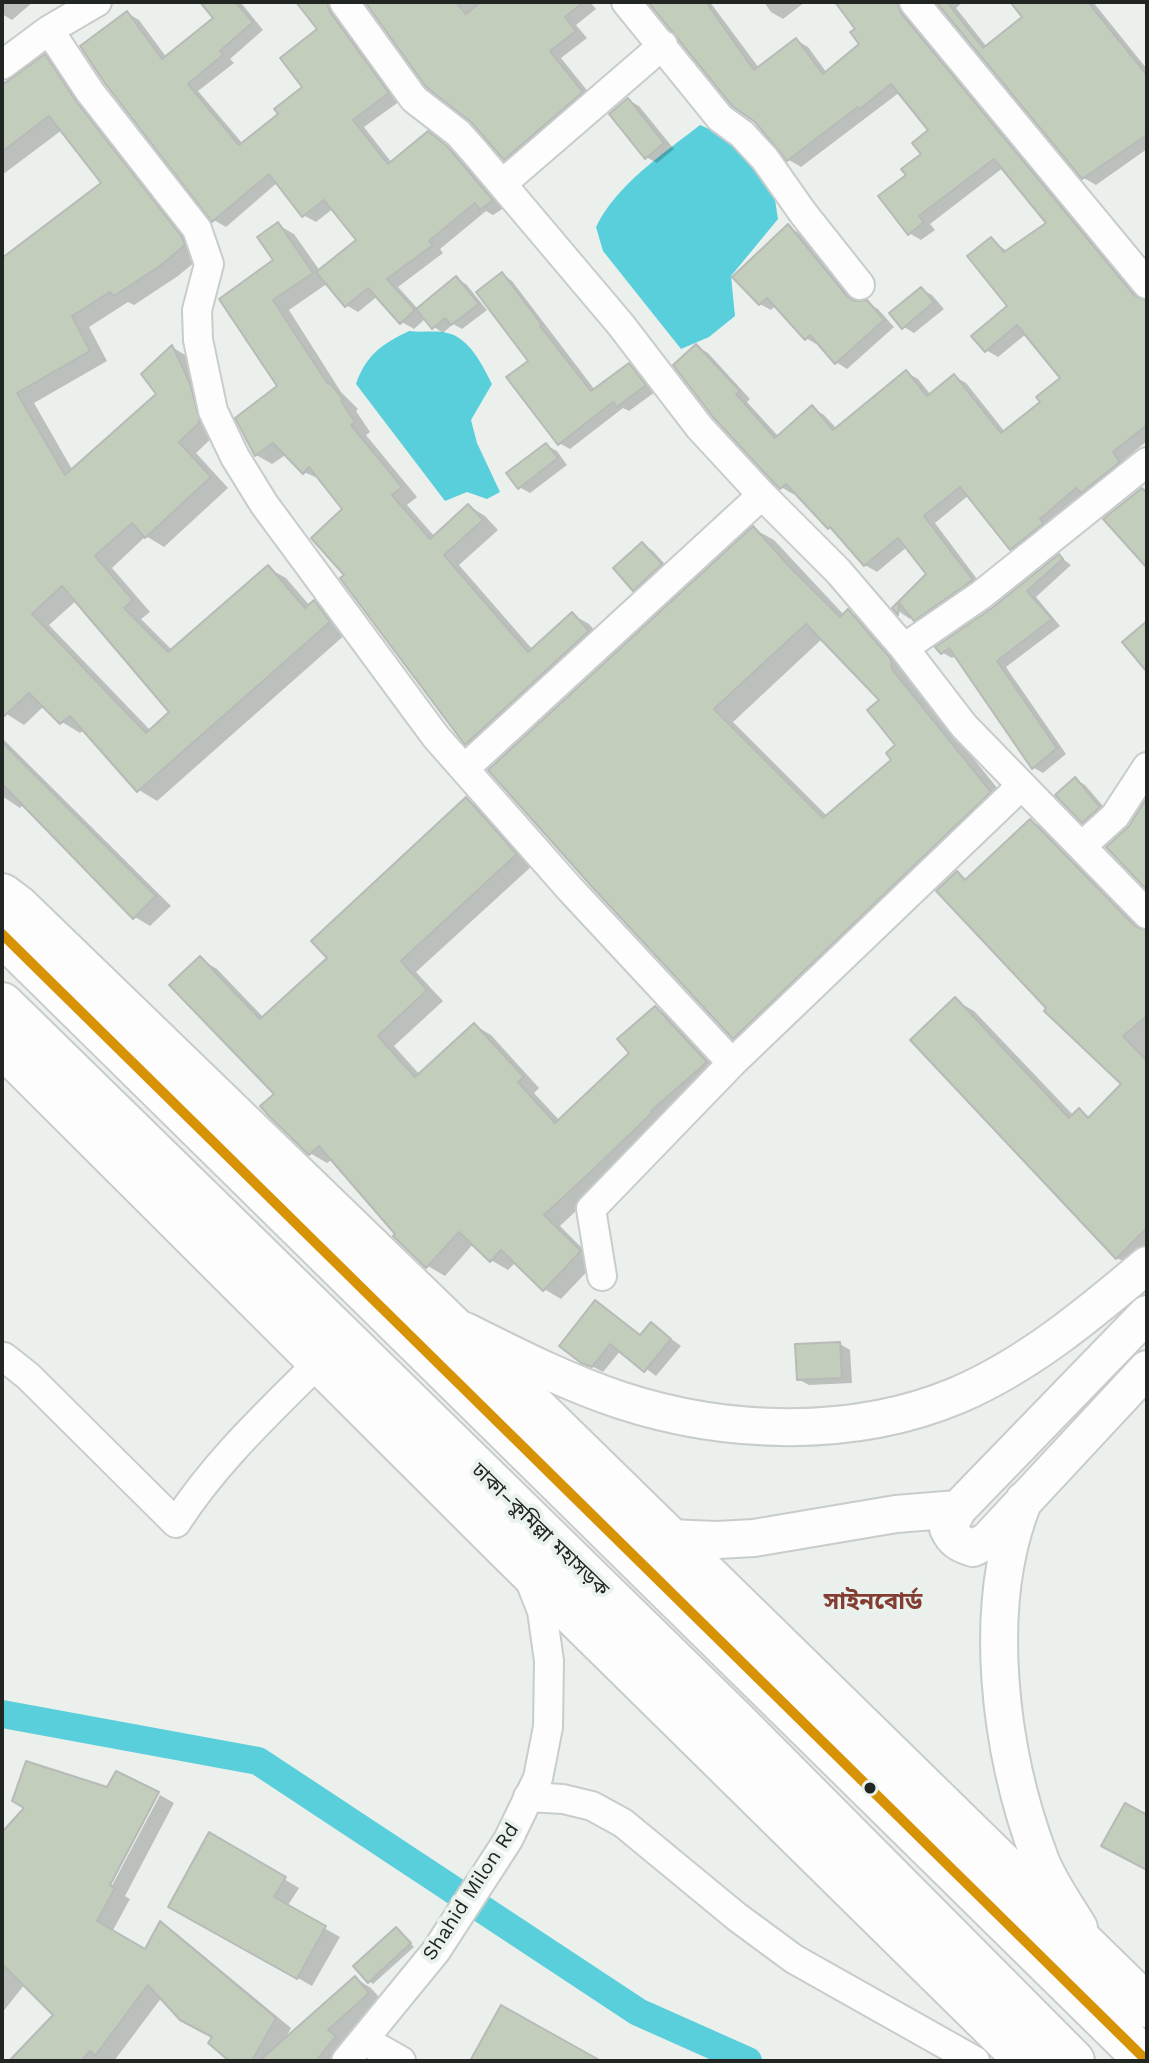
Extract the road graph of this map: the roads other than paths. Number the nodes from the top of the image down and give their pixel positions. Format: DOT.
graph roads {
  1 [pos="97,2"];
  2 [pos="344,2"];
  3 [pos="626,2"];
  4 [pos="923,6"];
  5 [pos="49,30"];
  6 [pos="663,45"];
  7 [pos="2,65"];
  8 [pos="502,184"];
  9 [pos="1147,284"];
  10 [pos="860,285"];
  11 [pos="1142,474"];
  12 [pos="762,495"];
  13 [pos="904,648"];
  14 [pos="1147,767"];
  15 [pos="464,769"];
  16 [pos="1021,786"];
  17 [pos="1082,846"];
  18 [pos="2,895"];
  19 [pos="1147,914"];
  20 [pos="2,934"];
  21 [pos="2,1004"];
  22 [pos="2,1045"];
  23 [pos="732,1063"];
  24 [pos="1147,1265"];
  25 [pos="602,1276"];
  26 [pos="1147,1314"];
  27 [pos="442,1319"];
  28 [pos="2,1359"];
  29 [pos="319,1362"];
  30 [pos="1147,1369"];
  31 [pos="1024,1500"];
  32 [pos="958,1509"];
  33 [pos="668,1538"];
  34 [pos="521,1563"];
  35 [pos="528,1797"];
  36 [pos="1099,1960"];
  37 [pos="1147,2006"];
  38 [pos="355,2050"];
  39 [pos="401,2061"];
  40 [pos="975,2061"];
  41 [pos="1027,2061"];
  42 [pos="1073,2061"];
  43 [pos="1147,2061"];
  1 -- 5 [label="street"];
  2 -- 8 [label="street"];
  3 -- 6 [label="street"];
  4 -- 9 [label="street"];
  5 -- 7 [label="street"];
  5 -- 15 [label="street"];
  6 -- 8 [label="street"];
  6 -- 10 [label="street"];
  8 -- 12 [label="street"];
  11 -- 13 [label="street"];
  12 -- 13 [label="street"];
  12 -- 15 [label="street"];
  13 -- 16 [label="street"];
  14 -- 17 [label="street"];
  15 -- 23 [label="street"];
  16 -- 17 [label="street"];
  16 -- 23 [label="street"];
  17 -- 19 [label="street"];
  18 -- 27 [label="highway"];
  20 -- 43 [label="highway"];
  21 -- 42 [label="highway, ঢাকা–কুমিল্লা মহাসড়ক"];
  22 -- 29 [label="highway"];
  23 -- 25 [label="street"];
  24 -- 27 [label="main road"];
  26 -- 32 [label="main road"];
  27 -- 33 [label="highway"];
  28 -- 29 [label="street"];
  29 -- 34 [label="highway"];
  30 -- 31 [label="main road"];
  31 -- 32 [label="main road"];
  31 -- 36 [label="main road"];
  32 -- 33 [label="main road"];
  33 -- 36 [label="highway"];
  34 -- 35 [label="street, Shahid Milon Rd"];
  34 -- 41 [label="highway"];
  35 -- 38 [label="street, Shahid Milon Rd"];
  35 -- 40 [label="street"];
  36 -- 37 [label="highway"];
  38 -- 39 [label="street"];
}
